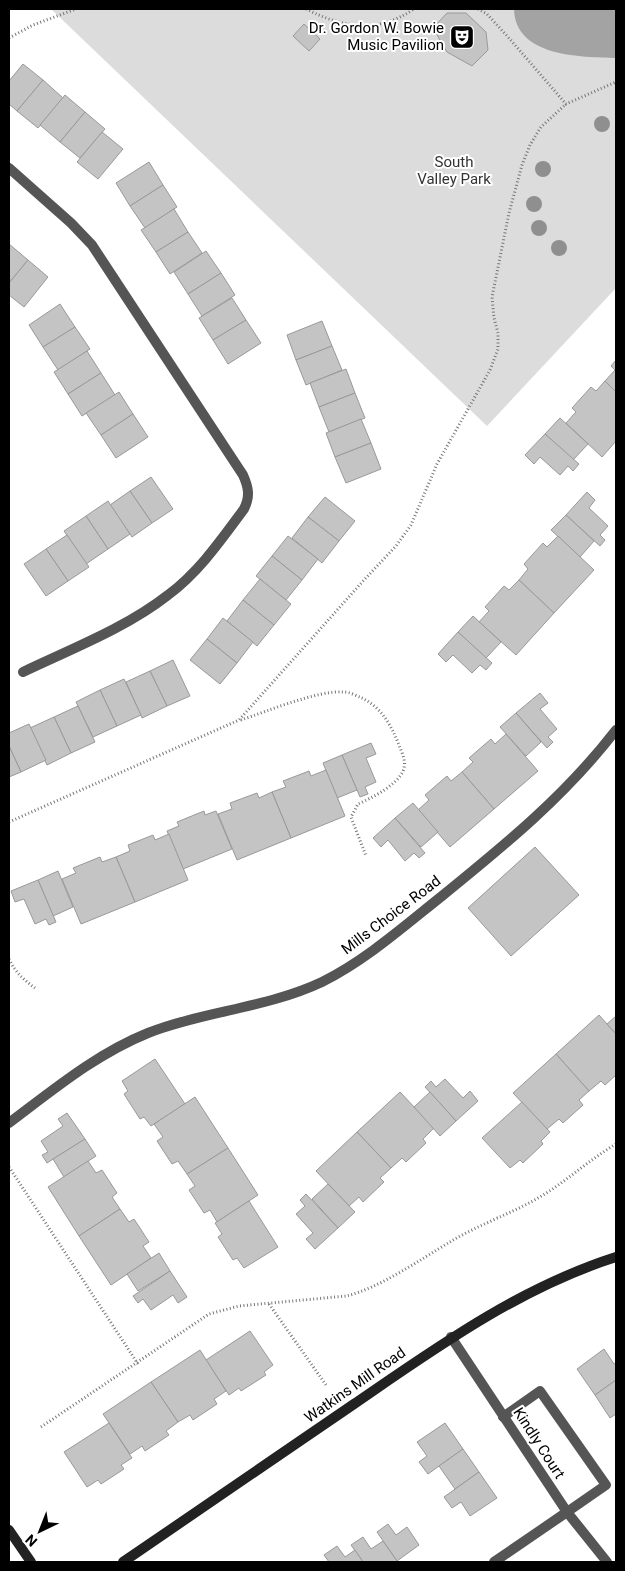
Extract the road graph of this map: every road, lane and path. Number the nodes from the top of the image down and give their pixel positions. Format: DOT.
graph roads {
  1 [pos="76,9"];
  2 [pos="306,9"];
  3 [pos="414,9"];
  4 [pos="478,9"];
  5 [pos="9,38"];
  6 [pos="616,82"];
  7 [pos="566,104"];
  8 [pos="9,168"];
  9 [pos="23,672"];
  10 [pos="239,720"];
  11 [pos="616,730"];
  12 [pos="9,822"];
  13 [pos="366,856"];
  14 [pos="9,959"];
  15 [pos="36,988"];
  16 [pos="9,1123"];
  17 [pos="616,1144"];
  18 [pos="9,1166"];
  19 [pos="616,1257"];
  20 [pos="268,1303"];
  21 [pos="451,1337"];
  22 [pos="138,1364"];
  23 [pos="326,1385"];
  24 [pos="503,1417"];
  25 [pos="42,1427"];
  26 [pos="567,1512"];
  27 [pos="9,1530"];
  28 [pos="30,1562"];
  29 [pos="123,1562"];
  30 [pos="494,1562"];
  31 [pos="607,1562"];
  1 -- 5 [label="path"];
  2 -- 3 [label="path"];
  4 -- 7 [label="path"];
  6 -- 7 [label="path"];
  7 -- 10 [label="path"];
  8 -- 9 [label="street"];
  10 -- 12 [label="path"];
  10 -- 13 [label="path"];
  11 -- 16 [label="street, Mills Choice Road"];
  14 -- 15 [label="path"];
  17 -- 20 [label="path"];
  18 -- 22 [label="path"];
  19 -- 21 [label="street, Watkins Mill Road"];
  20 -- 22 [label="path"];
  20 -- 23 [label="path"];
  21 -- 24 [label="street, Kindly Court"];
  21 -- 29 [label="street, Watkins Mill Road"];
  22 -- 25 [label="path"];
  24 -- 26 [label="street, Kindly Court"];
  24 -- 26 [label="street"];
  26 -- 30 [label="street"];
  26 -- 31 [label="street, Kindly Court"];
  27 -- 28 [label="street"];
}
